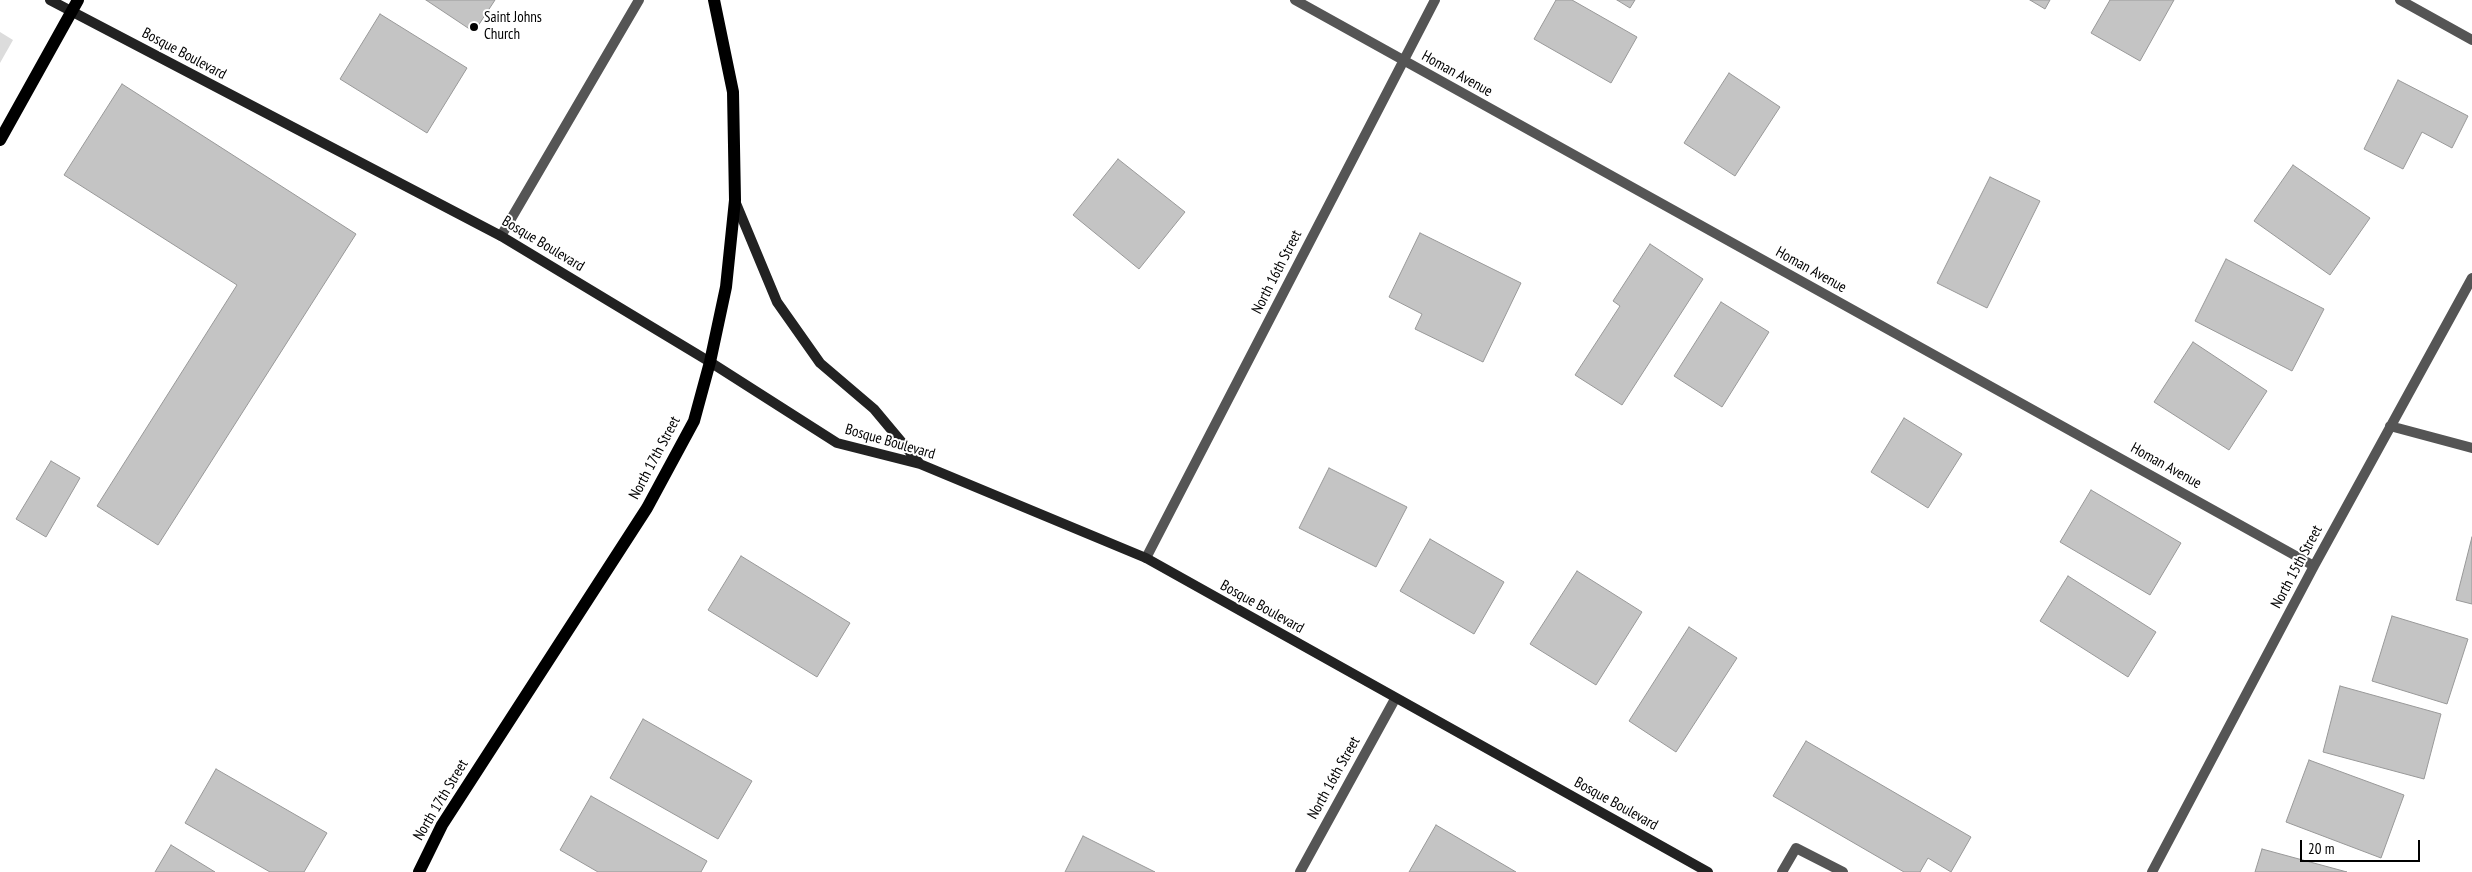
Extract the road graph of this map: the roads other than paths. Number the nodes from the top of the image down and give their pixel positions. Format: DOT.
graph roads {
  1 [pos="50,0"];
  2 [pos="78,0"];
  3 [pos="638,0"];
  4 [pos="714,0"];
  5 [pos="1295,0"];
  6 [pos="1435,0"];
  7 [pos="2400,0"];
  8 [pos="71,12"];
  9 [pos="2472,40"];
  10 [pos="1403,62"];
  11 [pos="0,140"];
  12 [pos="735,200"];
  13 [pos="501,236"];
  14 [pos="2472,278"];
  15 [pos="710,362"];
  16 [pos="2390,426"];
  17 [pos="2472,448"];
  18 [pos="920,464"];
  19 [pos="1146,558"];
  20 [pos="2314,566"];
  21 [pos="1395,699"];
  22 [pos="419,872"];
  23 [pos="1300,872"];
  24 [pos="1708,872"];
  25 [pos="1782,872"];
  26 [pos="1844,872"];
  27 [pos="2152,872"];
  1 -- 8 [label="main road, Bosque Boulevard"];
  2 -- 8 [label="main road"];
  3 -- 13 [label="street"];
  4 -- 12 [label="main road, North 17th Street"];
  5 -- 10 [label="street, Homan Avenue"];
  6 -- 10 [label="street, North 16th Street"];
  7 -- 9 [label="street"];
  8 -- 11 [label="main road"];
  8 -- 13 [label="main road, Bosque Boulevard"];
  10 -- 19 [label="street, North 16th Street"];
  10 -- 20 [label="street, Homan Avenue"];
  12 -- 15 [label="main road, North 17th Street"];
  12 -- 18 [label="main road"];
  13 -- 15 [label="main road, Bosque Boulevard"];
  14 -- 16 [label="street, North 15th Street"];
  15 -- 18 [label="main road, Bosque Boulevard"];
  15 -- 22 [label="main road, North 17th Street"];
  16 -- 17 [label="street"];
  16 -- 20 [label="street, North 15th Street"];
  18 -- 19 [label="main road, Bosque Boulevard"];
  19 -- 21 [label="main road, Bosque Boulevard"];
  20 -- 27 [label="street, North 15th Street"];
  21 -- 23 [label="street, North 16th Street"];
  21 -- 24 [label="main road, Bosque Boulevard"];
  25 -- 26 [label="street"];
}
